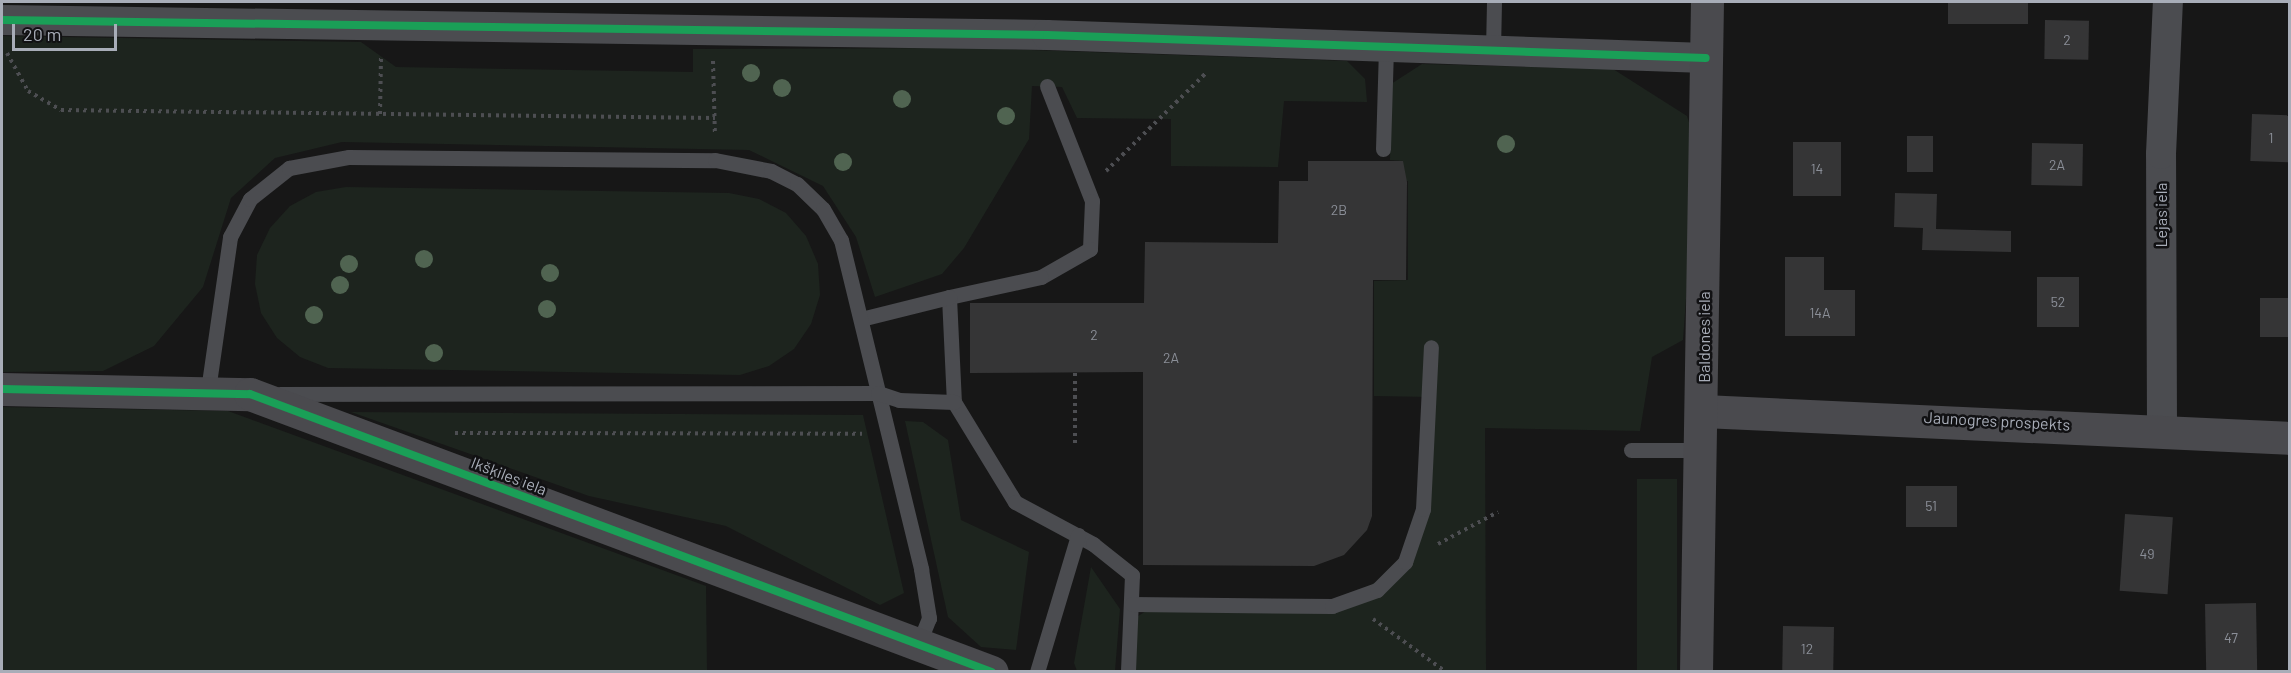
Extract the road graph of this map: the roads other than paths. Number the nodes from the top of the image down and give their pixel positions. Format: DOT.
graph roads {
  1 [pos="1494,2"];
  2 [pos="1707,2"];
  3 [pos="2168,2"];
  4 [pos="2,20"];
  5 [pos="1386,48"];
  6 [pos="1493,50"];
  7 [pos="1706,58"];
  8 [pos="1047,86"];
  9 [pos="1383,149"];
  10 [pos="949,297"];
  11 [pos="861,319"];
  12 [pos="1431,347"];
  13 [pos="2,389"];
  14 [pos="208,390"];
  15 [pos="878,393"];
  16 [pos="250,394"];
  17 [pos="954,402"];
  18 [pos="1703,411"];
  19 [pos="2162,429"];
  20 [pos="2289,438"];
  21 [pos="1631,450"];
  22 [pos="1702,450"];
  23 [pos="1078,535"];
  24 [pos="1132,604"];
  25 [pos="918,643"];
  26 [pos="992,672"];
  27 [pos="1037,672"];
  28 [pos="1128,672"];
  29 [pos="1696,672"];
  1 -- 6 [label="lane"];
  2 -- 7 [label="street, Baldones iela"];
  3 -- 19 [label="street, Lejas iela"];
  4 -- 5 [label="street"];
  5 -- 6 [label="street"];
  5 -- 9 [label="lane"];
  6 -- 7 [label="street"];
  7 -- 18 [label="street, Baldones iela"];
  8 -- 10 [label="lane"];
  10 -- 11 [label="lane"];
  10 -- 17 [label="lane"];
  11 -- 14 [label="lane"];
  11 -- 15 [label="lane"];
  12 -- 24 [label="lane"];
  13 -- 14 [label="street, Ikšķiles iela"];
  14 -- 16 [label="street, Ikšķiles iela"];
  15 -- 16 [label="lane"];
  15 -- 17 [label="lane"];
  15 -- 25 [label="lane"];
  16 -- 25 [label="street, Ikšķiles iela"];
  17 -- 23 [label="lane"];
  18 -- 19 [label="street, Jaunogres prospekts"];
  18 -- 22 [label="street, Baldones iela"];
  19 -- 20 [label="street, Jaunogres prospekts"];
  21 -- 22 [label="lane"];
  22 -- 29 [label="street, Baldones iela"];
  23 -- 24 [label="lane"];
  23 -- 27 [label="lane"];
  24 -- 28 [label="lane"];
  25 -- 26 [label="street, Ikšķiles iela"];
}
